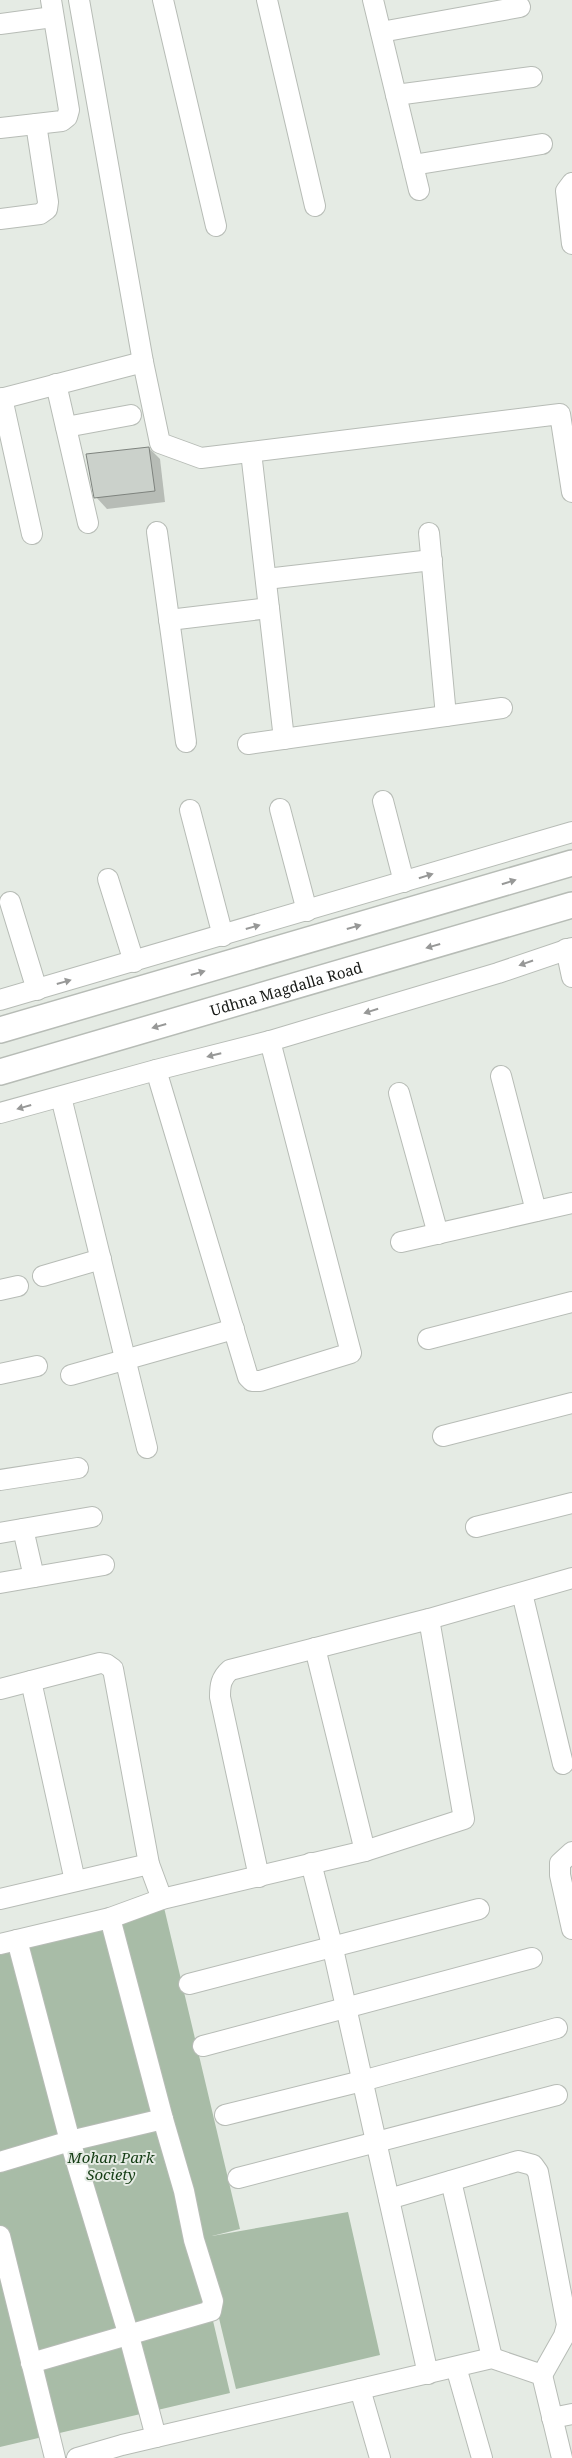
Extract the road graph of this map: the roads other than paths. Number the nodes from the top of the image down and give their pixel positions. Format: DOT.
graph roads {
  1 [pos="80,0"];
  2 [pos="163,0"];
  3 [pos="267,0"];
  4 [pos="373,0"];
  5 [pos="520,7"];
  6 [pos="52,8"];
  7 [pos="0,24"];
  8 [pos="381,32"];
  9 [pos="532,77"];
  10 [pos="396,95"];
  11 [pos="36,124"];
  12 [pos="0,128"];
  13 [pos="542,144"];
  14 [pos="413,166"];
  15 [pos="572,183"];
  16 [pos="419,190"];
  17 [pos="315,206"];
  18 [pos="0,219"];
  19 [pos="216,226"];
  20 [pos="571,233"];
  21 [pos="143,362"];
  22 [pos="56,384"];
  23 [pos="1,399"];
  24 [pos="566,413"];
  25 [pos="131,415"];
  26 [pos="66,427"];
  27 [pos="251,452"];
  28 [pos="572,492"];
  29 [pos="88,523"];
  30 [pos="157,532"];
  31 [pos="429,533"];
  32 [pos="32,534"];
  33 [pos="432,560"];
  34 [pos="266,579"];
  35 [pos="269,608"];
  36 [pos="169,620"];
  37 [pos="502,708"];
  38 [pos="446,716"];
  39 [pos="284,738"];
  40 [pos="186,742"];
  41 [pos="248,744"];
  42 [pos="382,800"];
  43 [pos="280,809"];
  44 [pos="190,810"];
  45 [pos="572,832"];
  46 [pos="572,863"];
  47 [pos="108,879"];
  48 [pos="404,882"];
  49 [pos="10,902"];
  50 [pos="572,905"];
  51 [pos="307,911"];
  52 [pos="223,936"];
  53 [pos="569,948"];
  54 [pos="134,962"];
  55 [pos="572,977"];
  56 [pos="37,990"];
  57 [pos="0,1000"];
  58 [pos="0,1030"];
  59 [pos="270,1041"];
  60 [pos="156,1070"];
  61 [pos="0,1072"];
  62 [pos="502,1076"];
  63 [pos="399,1093"];
  64 [pos="61,1096"];
  65 [pos="0,1114"];
  66 [pos="572,1203"];
  67 [pos="536,1211"];
  68 [pos="438,1234"];
  69 [pos="401,1242"];
  70 [pos="101,1260"];
  71 [pos="43,1276"];
  72 [pos="572,1302"];
  73 [pos="234,1329"];
  74 [pos="428,1339"];
  75 [pos="126,1360"];
  76 [pos="37,1366"];
  77 [pos="0,1374"];
  78 [pos="72,1376"];
  79 [pos="572,1403"];
  80 [pos="443,1436"];
  81 [pos="147,1448"];
  82 [pos="78,1468"];
  83 [pos="0,1480"];
  84 [pos="572,1503"];
  85 [pos="92,1517"];
  86 [pos="476,1527"];
  87 [pos="23,1529"];
  88 [pos="0,1533"];
  89 [pos="104,1564"];
  90 [pos="34,1577"];
  91 [pos="572,1578"];
  92 [pos="0,1584"];
  93 [pos="522,1593"];
  94 [pos="429,1619"];
  95 [pos="315,1648"];
  96 [pos="31,1681"];
  97 [pos="0,1689"];
  98 [pos="562,1764"];
  99 [pos="365,1851"];
  100 [pos="572,1852"];
  101 [pos="311,1863"];
  102 [pos="149,1864"];
  103 [pos="259,1877"];
  104 [pos="74,1881"];
  105 [pos="0,1898"];
  106 [pos="162,1899"];
  107 [pos="479,1909"];
  108 [pos="110,1918"];
  109 [pos="572,1929"];
  110 [pos="9,1942"];
  111 [pos="333,1949"];
  112 [pos="532,1958"];
  113 [pos="189,1984"];
  114 [pos="346,2009"];
  115 [pos="557,2028"];
  116 [pos="203,2046"];
  117 [pos="362,2081"];
  118 [pos="557,2095"];
  119 [pos="225,2115"];
  120 [pos="163,2119"];
  121 [pos="70,2141"];
  122 [pos="376,2142"];
  123 [pos="0,2162"];
  124 [pos="238,2178"];
  125 [pos="451,2181"];
  126 [pos="389,2199"];
  127 [pos="0,2236"];
  128 [pos="129,2336"];
  129 [pos="492,2358"];
  130 [pos="31,2363"];
  131 [pos="456,2367"];
  132 [pos="428,2374"];
  133 [pos="542,2375"];
  134 [pos="360,2389"];
  135 [pos="572,2414"];
  136 [pos="552,2418"];
  137 [pos="156,2437"];
  138 [pos="124,2451"];
  139 [pos="55,2458"];
  140 [pos="77,2458"];
  141 [pos="380,2458"];
  142 [pos="482,2458"];
  143 [pos="562,2458"];
  1 -- 21 [label="street"];
  2 -- 19 [label="street"];
  3 -- 17 [label="street"];
  4 -- 8 [label="street"];
  5 -- 8 [label="street"];
  6 -- 7 [label="street"];
  6 -- 11 [label="street"];
  8 -- 10 [label="street"];
  9 -- 10 [label="street"];
  10 -- 14 [label="street"];
  11 -- 12 [label="street"];
  11 -- 18 [label="street"];
  13 -- 14 [label="street"];
  14 -- 16 [label="street"];
  15 -- 20 [label="street"];
  21 -- 22 [label="street"];
  21 -- 27 [label="street"];
  22 -- 23 [label="street"];
  22 -- 26 [label="street"];
  23 -- 32 [label="street"];
  24 -- 27 [label="street"];
  24 -- 28 [label="street"];
  25 -- 26 [label="street"];
  26 -- 29 [label="street"];
  27 -- 34 [label="street"];
  30 -- 36 [label="street"];
  31 -- 33 [label="street"];
  33 -- 34 [label="street"];
  33 -- 38 [label="street"];
  34 -- 35 [label="street"];
  35 -- 36 [label="street"];
  35 -- 39 [label="street"];
  36 -- 40 [label="street"];
  37 -- 38 [label="street"];
  38 -- 39 [label="street"];
  39 -- 41 [label="street"];
  42 -- 48 [label="street"];
  43 -- 51 [label="street"];
  44 -- 52 [label="street"];
  48 -- 45 [label="street, one-way"];
  58 -- 46 [label="main road, one-way"];
  47 -- 54 [label="street"];
  48 -- 51 [label="street"];
  49 -- 56 [label="street"];
  50 -- 61 [label="main road, Udhna Magdalla Road, one-way"];
  52 -- 51 [label="street, one-way"];
  52 -- 54 [label="street"];
  53 -- 55 [label="street"];
  53 -- 59 [label="street, one-way"];
  56 -- 54 [label="street, one-way"];
  56 -- 57 [label="street"];
  59 -- 60 [label="street, one-way"];
  59 -- 73 [label="street"];
  60 -- 64 [label="street"];
  60 -- 73 [label="street"];
  62 -- 67 [label="street"];
  63 -- 68 [label="street"];
  64 -- 65 [label="street, one-way"];
  64 -- 70 [label="street"];
  66 -- 67 [label="street"];
  67 -- 68 [label="street"];
  68 -- 69 [label="street"];
  70 -- 71 [label="street"];
  70 -- 75 [label="street"];
  72 -- 74 [label="street"];
  73 -- 75 [label="street"];
  75 -- 78 [label="street"];
  75 -- 81 [label="street"];
  76 -- 77 [label="street"];
  79 -- 80 [label="street"];
  82 -- 83 [label="street"];
  84 -- 86 [label="street"];
  85 -- 87 [label="street"];
  87 -- 88 [label="street"];
  87 -- 90 [label="street"];
  89 -- 90 [label="street"];
  90 -- 92 [label="street"];
  91 -- 93 [label="street"];
  93 -- 94 [label="street"];
  93 -- 98 [label="street"];
  94 -- 95 [label="street"];
  94 -- 99 [label="street"];
  95 -- 99 [label="street"];
  95 -- 103 [label="street"];
  96 -- 97 [label="street"];
  96 -- 102 [label="street"];
  96 -- 104 [label="street"];
  99 -- 101 [label="street"];
  100 -- 109 [label="street"];
  101 -- 103 [label="street"];
  101 -- 111 [label="street"];
  102 -- 104 [label="street"];
  102 -- 106 [label="street"];
  103 -- 106 [label="street"];
  104 -- 105 [label="street"];
  106 -- 108 [label="street"];
  107 -- 111 [label="street"];
  108 -- 110 [label="street"];
  108 -- 120 [label="street"];
  110 -- 121 [label="street"];
  111 -- 113 [label="street"];
  111 -- 114 [label="street"];
  112 -- 114 [label="street"];
  114 -- 116 [label="street"];
  114 -- 117 [label="street"];
  115 -- 117 [label="street"];
  117 -- 119 [label="street"];
  117 -- 122 [label="street"];
  118 -- 122 [label="street"];
  120 -- 121 [label="street"];
  120 -- 128 [label="street"];
  121 -- 123 [label="street"];
  121 -- 128 [label="street"];
  122 -- 124 [label="street"];
  122 -- 126 [label="street"];
  125 -- 126 [label="street"];
  125 -- 129 [label="street"];
  125 -- 133 [label="street"];
  126 -- 132 [label="street"];
  127 -- 130 [label="street"];
  128 -- 130 [label="street"];
  128 -- 137 [label="street"];
  129 -- 131 [label="street"];
  129 -- 133 [label="street"];
  130 -- 139 [label="street"];
  131 -- 132 [label="street"];
  131 -- 142 [label="street"];
  132 -- 134 [label="street"];
  133 -- 136 [label="street"];
  134 -- 137 [label="street"];
  134 -- 141 [label="street"];
  135 -- 136 [label="street"];
  136 -- 143 [label="street"];
  137 -- 138 [label="street"];
  138 -- 140 [label="street"];
}
